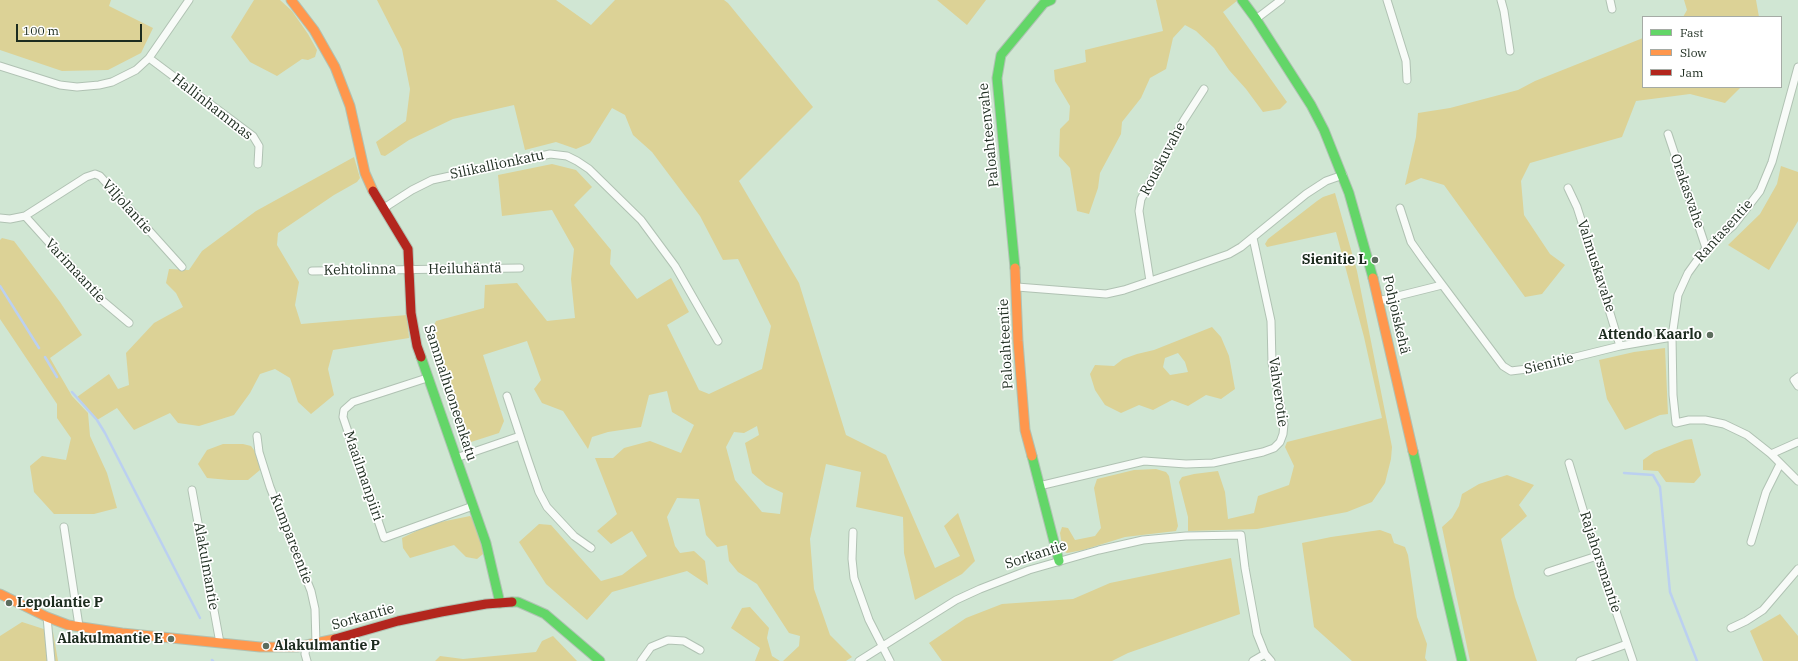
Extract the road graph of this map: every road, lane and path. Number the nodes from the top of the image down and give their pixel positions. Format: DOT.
graph roads {
  1 [pos="189,0"];
  2 [pos="291,0"];
  3 [pos="1051,0"];
  4 [pos="1242,0"];
  5 [pos="1281,0"];
  6 [pos="1387,0"];
  7 [pos="1501,0"];
  8 [pos="1610,0"];
  9 [pos="1612,9"];
  10 [pos="1256,19"];
  11 [pos="1510,51"];
  12 [pos="149,58"];
  13 [pos="0,66"];
  14 [pos="1798,67"];
  15 [pos="1407,80"];
  16 [pos="1204,89"];
  17 [pos="1668,134"];
  18 [pos="258,164"];
  19 [pos="1343,175"];
  20 [pos="1568,188"];
  21 [pos="384,208"];
  22 [pos="1400,208"];
  23 [pos="25,216"];
  24 [pos="0,218"];
  25 [pos="1253,238"];
  26 [pos="1706,248"];
  27 [pos="182,267"];
  28 [pos="520,268"];
  29 [pos="409,269"];
  30 [pos="312,271"];
  31 [pos="1150,281"];
  32 [pos="1442,285"];
  33 [pos="1017,287"];
  34 [pos="1378,301"];
  35 [pos="129,323"];
  36 [pos="1672,337"];
  37 [pos="718,341"];
  38 [pos="1620,346"];
  39 [pos="427,378"];
  40 [pos="507,396"];
  41 [pos="257,436"];
  42 [pos="520,436"];
  43 [pos="1798,442"];
  44 [pos="1771,454"];
  45 [pos="456,458"];
  46 [pos="1569,463"];
  47 [pos="1780,464"];
  48 [pos="1798,481"];
  49 [pos="1039,486"];
  50 [pos="192,490"];
  51 [pos="473,506"];
  52 [pos="64,526"];
  53 [pos="853,532"];
  54 [pos="1751,542"];
  55 [pos="591,548"];
  56 [pos="1597,556"];
  57 [pos="1060,562"];
  58 [pos="1798,569"];
  59 [pos="1548,572"];
  60 [pos="0,594"];
  61 [pos="500,603"];
  62 [pos="47,617"];
  63 [pos="79,626"];
  64 [pos="1731,628"];
  65 [pos="220,643"];
  66 [pos="1627,644"];
  67 [pos="311,645"];
  68 [pos="882,646"];
  69 [pos="700,650"];
  70 [pos="1265,654"];
  71 [pos="51,661"];
  72 [pos="307,661"];
  73 [pos="600,661"];
  74 [pos="641,661"];
  75 [pos="859,661"];
  76 [pos="890,661"];
  77 [pos="1253,661"];
  78 [pos="1271,661"];
  79 [pos="1462,661"];
  80 [pos="1580,661"];
  81 [pos="1633,661"];
  1 -- 12 [label="street"];
  2 -- 21 [label="street, Sammalhuoneenkatu"];
  3 -- 33 [label="street, Paloahteenvahe"];
  4 -- 10 [label="street, Pohjoiskehä"];
  5 -- 10 [label="street"];
  6 -- 15 [label="street"];
  7 -- 11 [label="street"];
  8 -- 9 [label="street"];
  10 -- 19 [label="street, Pohjoiskehä"];
  12 -- 13 [label="street"];
  12 -- 18 [label="street, Hallinhammas"];
  14 -- 26 [label="street, Rantasentie"];
  16 -- 31 [label="street, Rouskuvahe"];
  17 -- 26 [label="street, Orakasvahe"];
  19 -- 25 [label="street, Paloahteentie"];
  19 -- 34 [label="street, Pohjoiskehä"];
  20 -- 38 [label="street, Valmuskavahe"];
  21 -- 29 [label="street, Sammalhuoneenkatu"];
  21 -- 37 [label="street, Silikallionkatu"];
  22 -- 32 [label="street, Sienitie"];
  23 -- 24 [label="street, Viljolantie"];
  23 -- 27 [label="street, Viljolantie"];
  23 -- 35 [label="street, Varimaantie"];
  25 -- 31 [label="street, Paloahteentie"];
  25 -- 49 [label="street, Vahverotie"];
  26 -- 36 [label="street, Rantasentie"];
  28 -- 29 [label="street, Heiluhäntä"];
  29 -- 30 [label="street, Kehtolinna"];
  29 -- 39 [label="street, Sammalhuoneenkatu"];
  31 -- 33 [label="street, Paloahteentie"];
  32 -- 34 [label="street"];
  32 -- 38 [label="street, Sienitie"];
  33 -- 49 [label="street, Paloahteentie"];
  34 -- 79 [label="street, Pohjoiskehä"];
  36 -- 38 [label="street, Sienitie"];
  36 -- 44 [label="street, Rantasentie"];
  39 -- 45 [label="street, Sammalhuoneenkatu"];
  39 -- 51 [label="street, Maailmanpiiri"];
  40 -- 42 [label="street"];
  41 -- 67 [label="street, Kumpareentie"];
  42 -- 45 [label="street"];
  42 -- 55 [label="street"];
  43 -- 44 [label="street"];
  44 -- 47 [label="street"];
  45 -- 51 [label="street, Sammalhuoneenkatu"];
  46 -- 56 [label="street, Rajahorsmantie"];
  47 -- 48 [label="street"];
  47 -- 54 [label="street"];
  49 -- 57 [label="street, Paloahteentie"];
  50 -- 65 [label="street, Alakulmantie"];
  51 -- 61 [label="street, Sammalhuoneenkatu"];
  52 -- 63 [label="street"];
  53 -- 68 [label="street"];
  56 -- 59 [label="street"];
  56 -- 66 [label="street, Rajahorsmantie"];
  57 -- 68 [label="street, Sorkantie"];
  57 -- 70 [label="street, Sorkantie"];
  58 -- 64 [label="street"];
  60 -- 62 [label="street, Sorkantie"];
  61 -- 67 [label="street, Sorkantie"];
  61 -- 73 [label="street, Sorkantie"];
  62 -- 63 [label="street, Sorkantie"];
  62 -- 71 [label="street"];
  63 -- 65 [label="street, Sorkantie"];
  65 -- 67 [label="street, Sorkantie"];
  66 -- 80 [label="street"];
  66 -- 81 [label="street, Rajahorsmantie"];
  67 -- 72 [label="street, Kumpareentie"];
  68 -- 75 [label="street, Sorkantie"];
  68 -- 76 [label="street"];
  69 -- 74 [label="street"];
  70 -- 77 [label="street"];
  70 -- 78 [label="street"];
}
